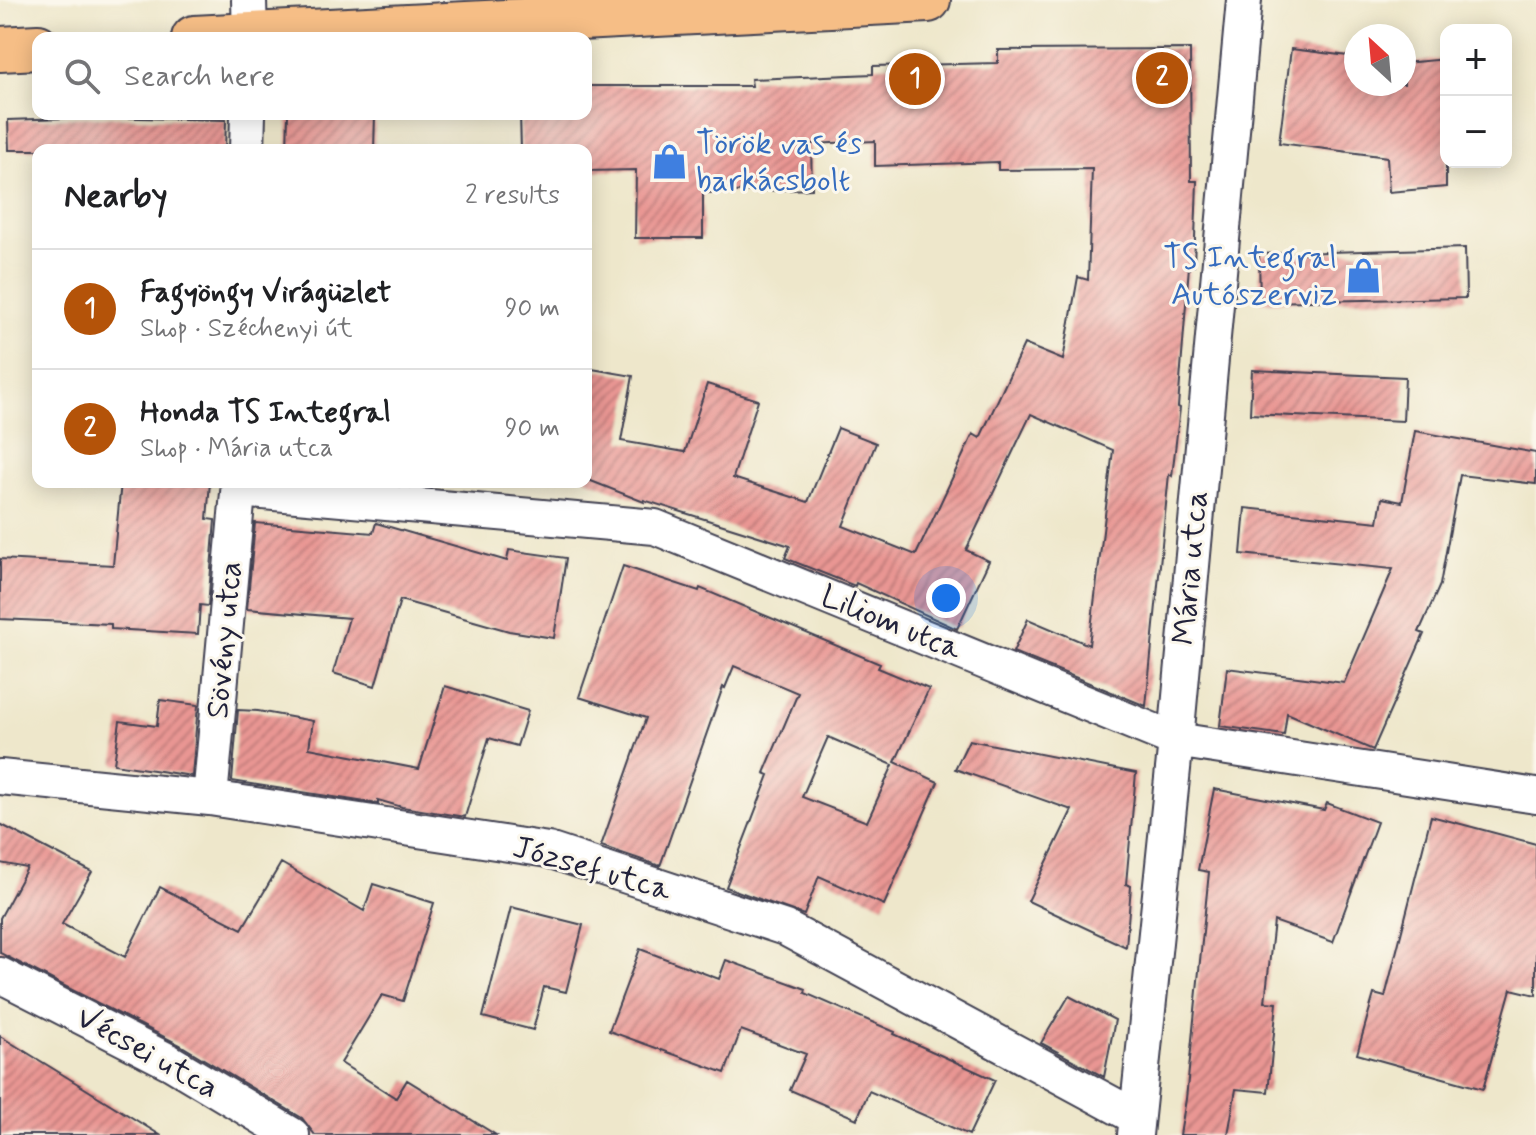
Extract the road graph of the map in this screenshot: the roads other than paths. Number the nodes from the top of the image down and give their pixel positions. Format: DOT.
graph roads {
  1 [pos="928,0"];
  2 [pos="1244,0"];
  3 [pos="250,24"];
  4 [pos="218,32"];
  5 [pos="32,47"];
  6 [pos="0,49"];
  7 [pos="248,120"];
  8 [pos="247,144"];
  9 [pos="239,488"];
  10 [pos="259,488"];
  11 [pos="1176,740"];
  12 [pos="0,777"];
  13 [pos="1536,796"];
  14 [pos="210,798"];
  15 [pos="0,975"];
  16 [pos="1136,1126"];
  17 [pos="292,1135"];
  1 -- 3 [label="main road"];
  2 -- 11 [label="street, Mária utca"];
  3 -- 4 [label="main road"];
  5 -- 6 [label="main road"];
  7 -- 8 [label="street"];
  9 -- 14 [label="street, Sövény utca"];
  10 -- 11 [label="street, Liliom utca"];
  11 -- 13 [label="street, Liliom utca"];
  11 -- 16 [label="street, Mária utca"];
  12 -- 14 [label="street, József utca"];
  14 -- 16 [label="street, József utca"];
  15 -- 17 [label="street, Vécsei utca"];
}
